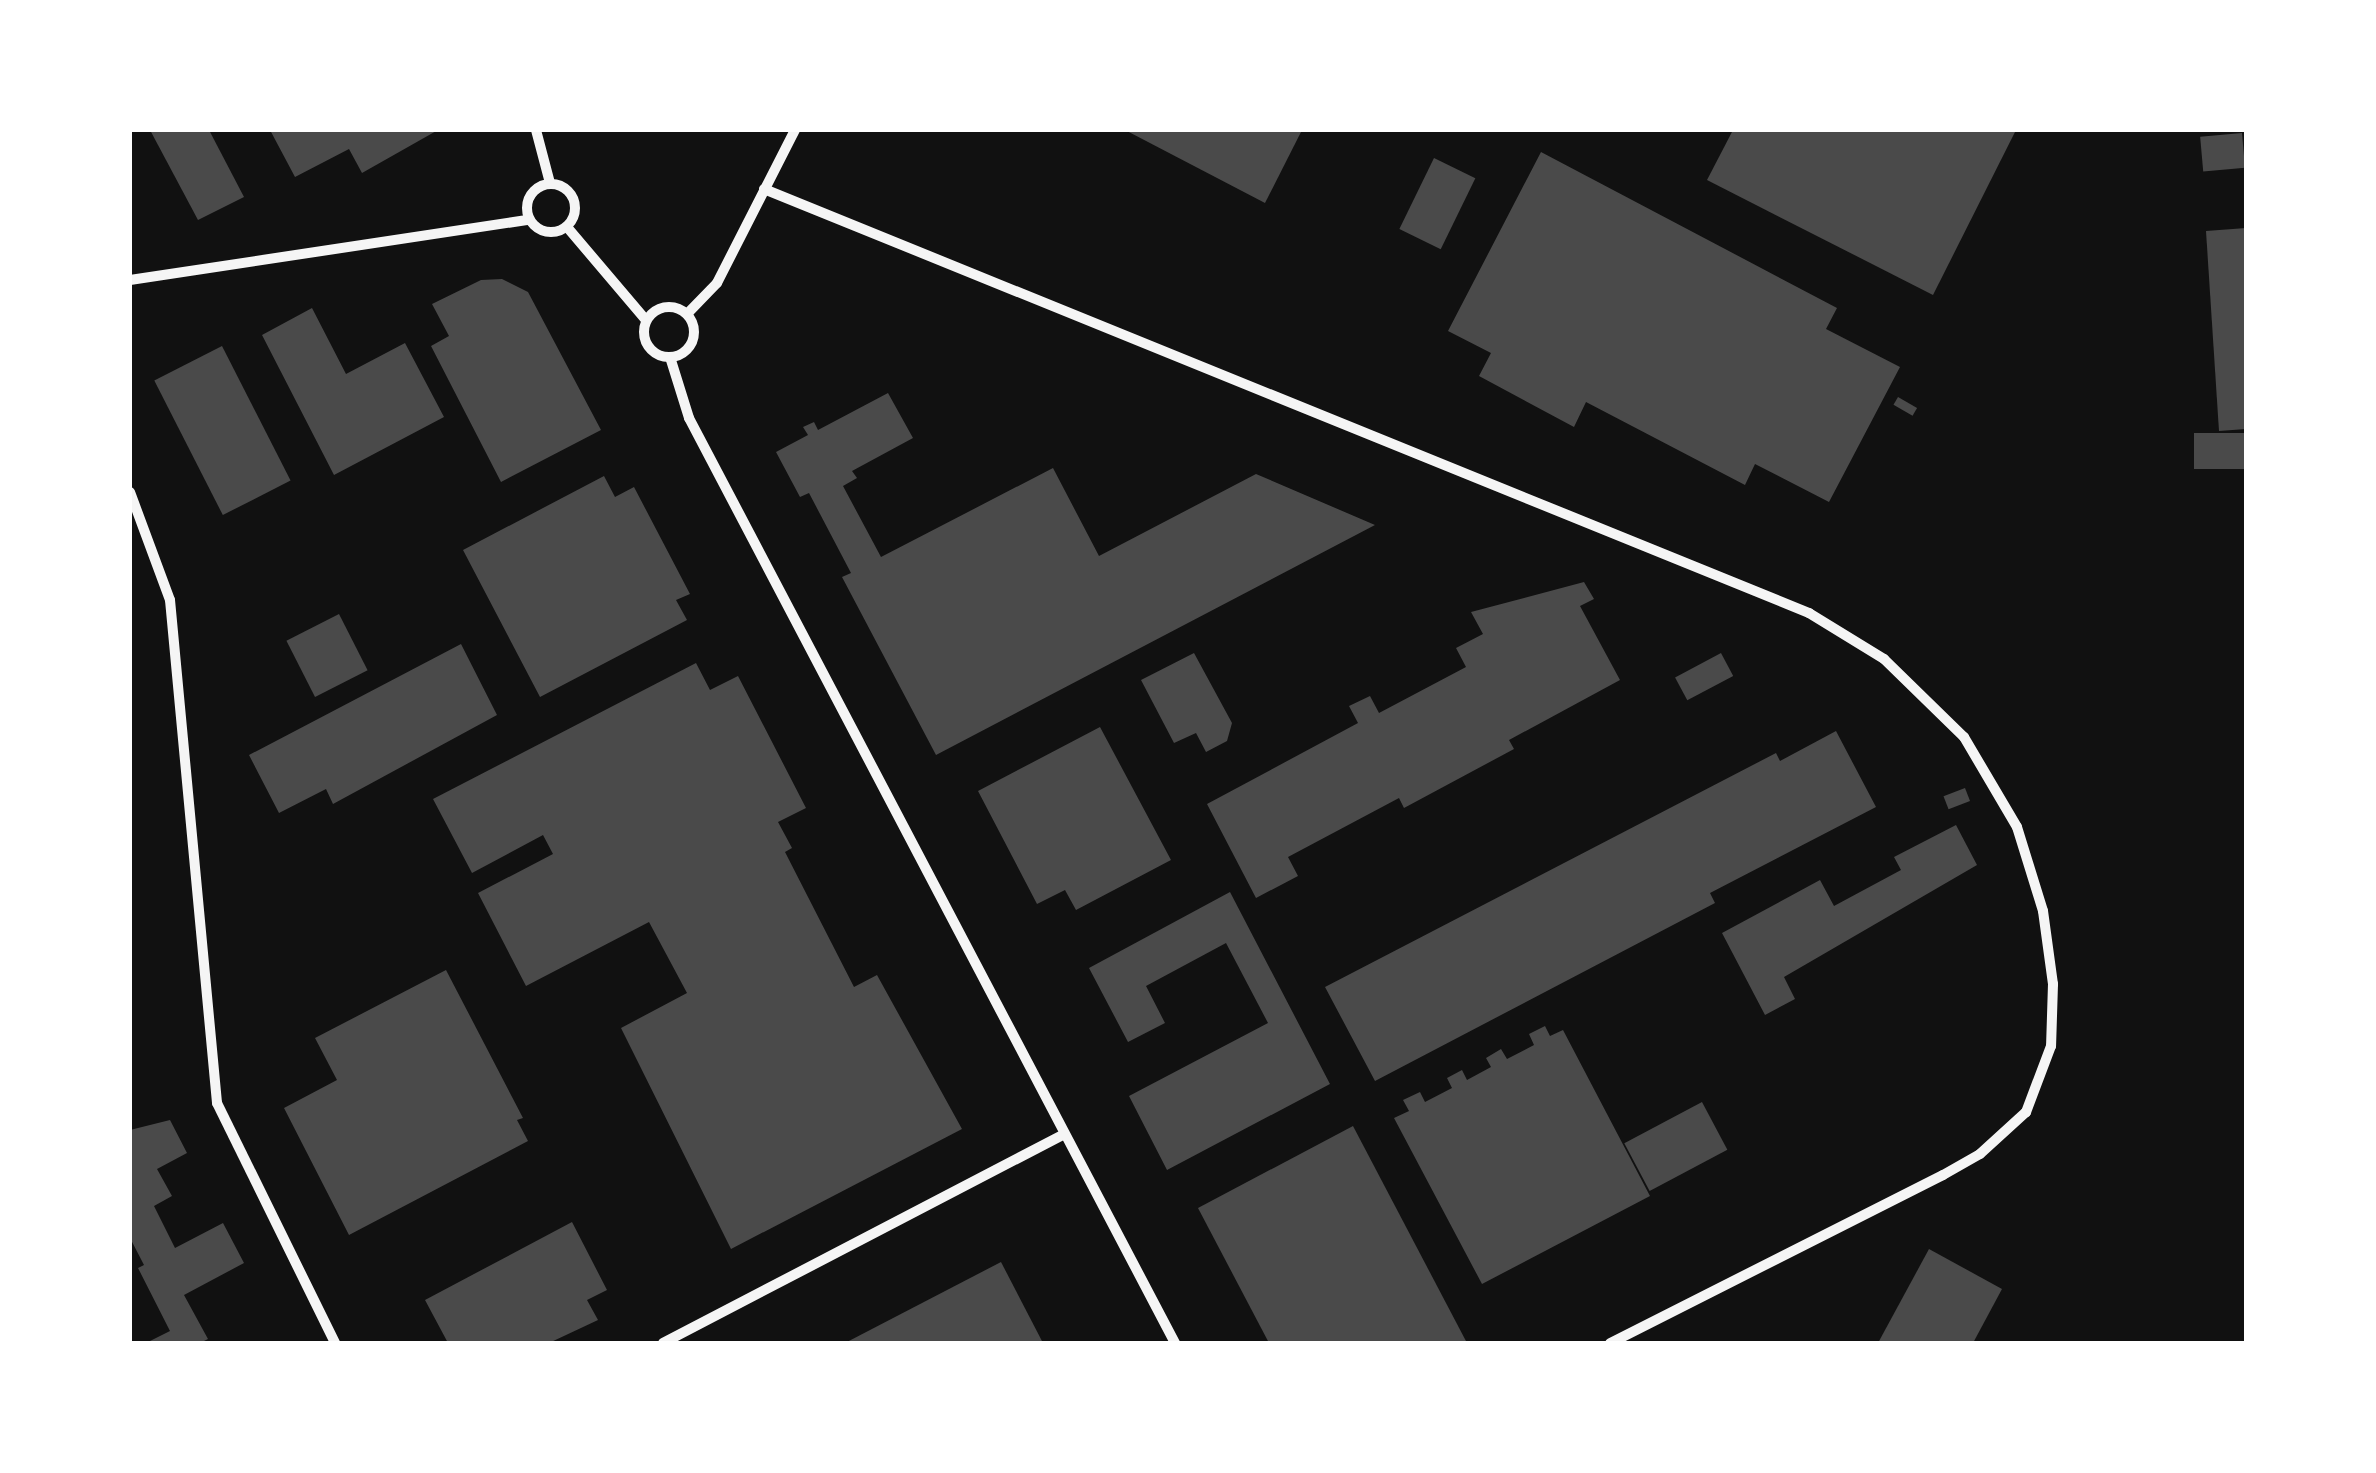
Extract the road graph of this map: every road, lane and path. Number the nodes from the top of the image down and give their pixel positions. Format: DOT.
graph roads {
  1 [pos="536,130"];
  2 [pos="795,130"];
  3 [pos="550,184"];
  4 [pos="764,190"];
  5 [pos="529,220"];
  6 [pos="567,227"];
  7 [pos="130,280"];
  8 [pos="687,314"];
  9 [pos="646,320"];
  10 [pos="670,357"];
  11 [pos="130,492"];
  12 [pos="1062,1136"];
  13 [pos="334,1343"];
  14 [pos="664,1343"];
  15 [pos="1175,1343"];
  16 [pos="1610,1343"];
  1 -- 3 [label="street"];
  2 -- 4 [label="street"];
  3 -- 5 [label="street"];
  3 -- 6 [label="street"];
  4 -- 8 [label="street"];
  4 -- 16 [label="street"];
  5 -- 6 [label="street"];
  5 -- 7 [label="street"];
  6 -- 9 [label="street"];
  8 -- 9 [label="street"];
  8 -- 10 [label="street"];
  9 -- 10 [label="street"];
  10 -- 12 [label="street"];
  11 -- 13 [label="street"];
  12 -- 14 [label="street"];
  12 -- 15 [label="street"];
}
